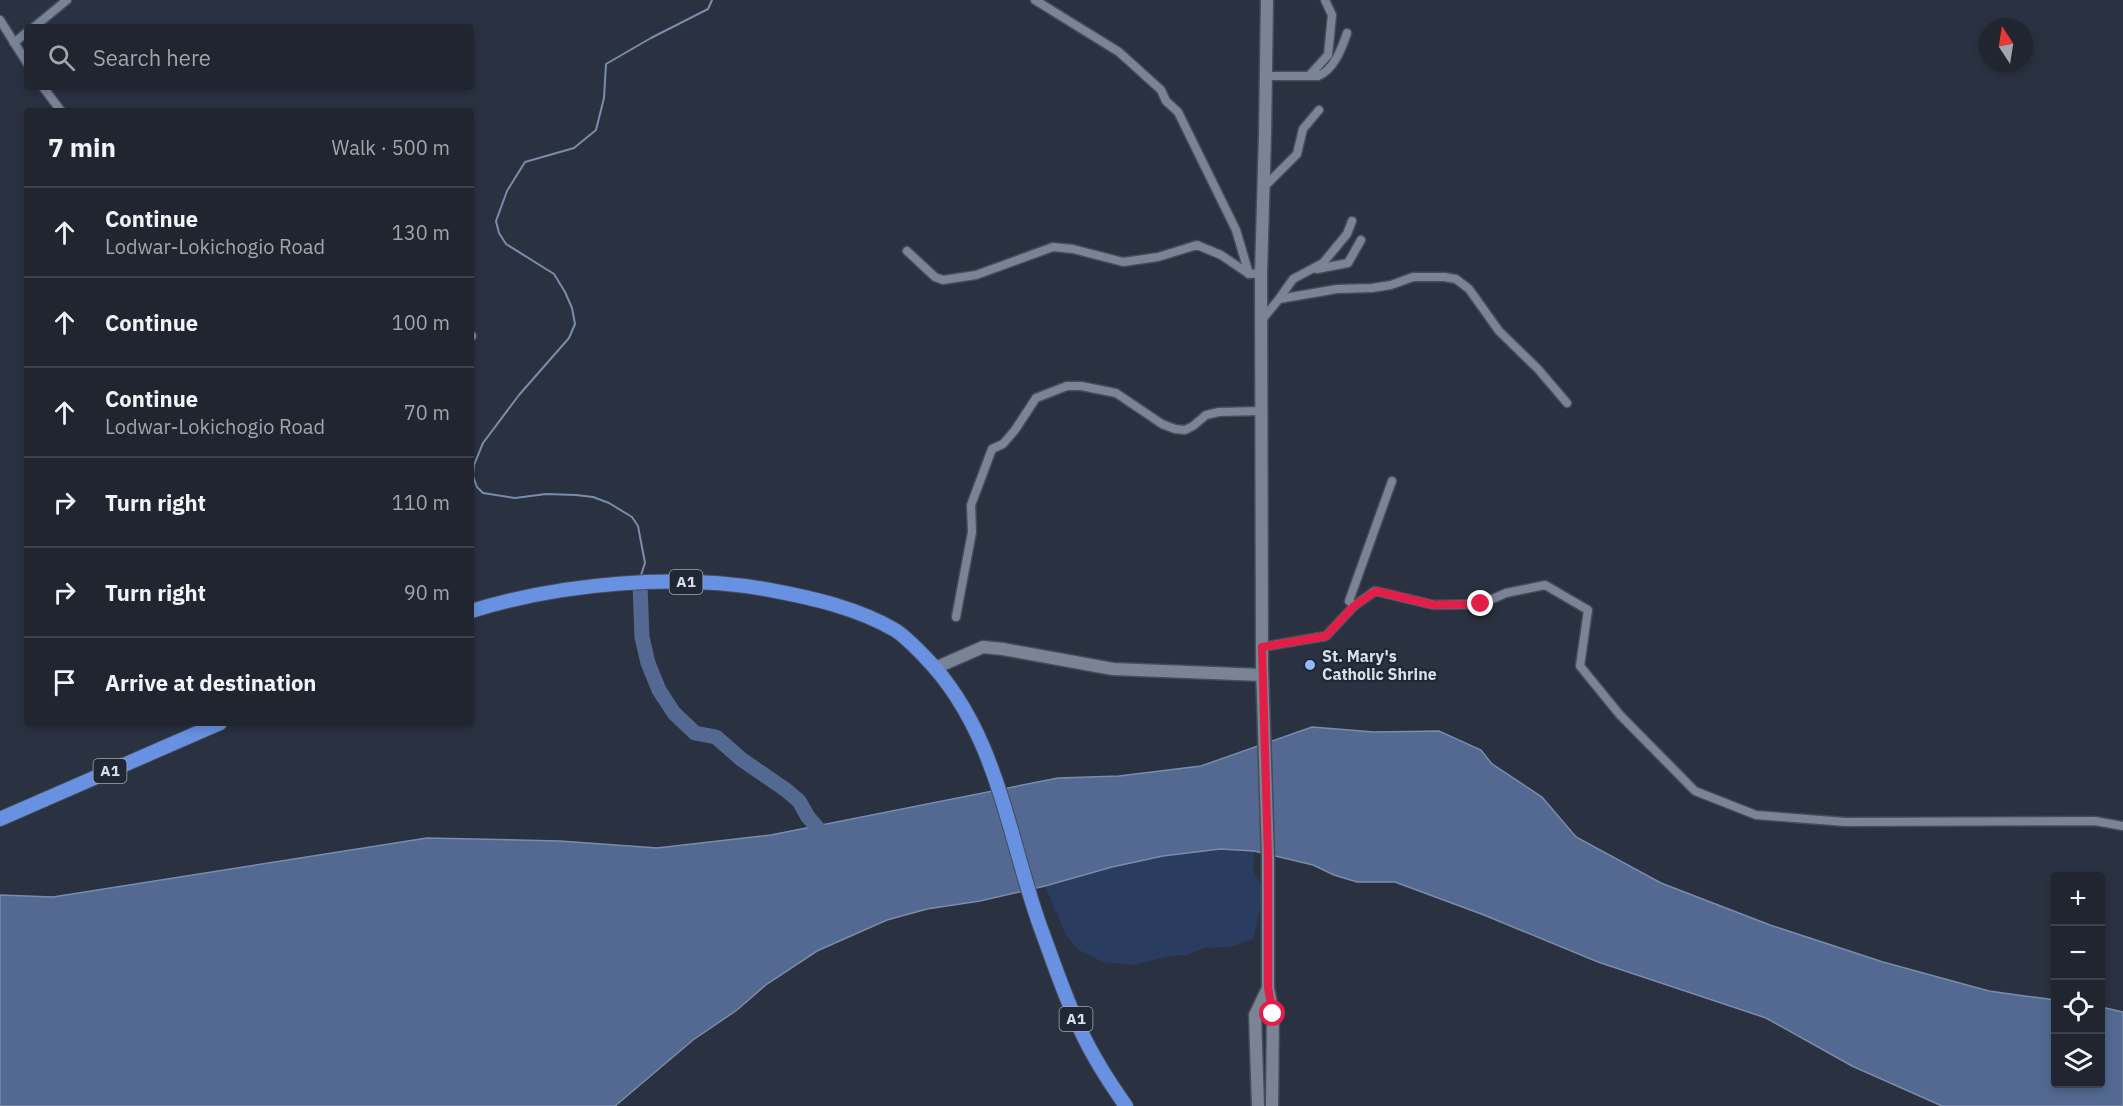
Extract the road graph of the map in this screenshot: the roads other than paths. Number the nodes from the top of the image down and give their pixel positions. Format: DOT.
graph roads {
  1 [pos="67,0"];
  2 [pos="1035,0"];
  3 [pos="1267,0"];
  4 [pos="1325,0"];
  5 [pos="0,20"];
  6 [pos="38,24"];
  7 [pos="1347,33"];
  8 [pos="24,35"];
  9 [pos="14,43"];
  10 [pos="24,58"];
  11 [pos="1266,76"];
  12 [pos="1309,76"];
  13 [pos="45,90"];
  14 [pos="59,108"];
  15 [pos="1319,110"];
  16 [pos="1264,187"];
  17 [pos="1352,221"];
  18 [pos="1361,240"];
  19 [pos="907,250"];
  20 [pos="1314,269"];
  21 [pos="1255,274"];
  22 [pos="1279,299"];
  23 [pos="1261,321"];
  24 [pos="1567,403"];
  25 [pos="1261,411"];
  26 [pos="1392,481"];
  27 [pos="1354,606"];
  28 [pos="474,610"];
  29 [pos="956,617"];
  30 [pos="1262,647"];
  31 [pos="935,668"];
  32 [pos="1262,675"];
  33 [pos="213,726"];
  34 [pos="0,819"];
  35 [pos="2123,826"];
  36 [pos="1268,988"];
  37 [pos="1126,1106"];
  38 [pos="1258,1106"];
  39 [pos="1272,1106"];
  1 -- 6 [label="street"];
  2 -- 21 [label="street"];
  3 -- 11 [label="main road"];
  4 -- 12 [label="street"];
  5 -- 9 [label="street"];
  7 -- 12 [label="street"];
  8 -- 9 [label="street"];
  9 -- 10 [label="street"];
  11 -- 12 [label="street"];
  11 -- 16 [label="main road"];
  13 -- 14 [label="street"];
  15 -- 16 [label="street"];
  16 -- 21 [label="main road"];
  17 -- 20 [label="street"];
  18 -- 20 [label="street"];
  19 -- 21 [label="street"];
  20 -- 22 [label="street"];
  21 -- 23 [label="main road"];
  22 -- 23 [label="street"];
  22 -- 24 [label="street"];
  23 -- 25 [label="main road"];
  25 -- 29 [label="street"];
  25 -- 30 [label="main road"];
  26 -- 27 [label="street"];
  27 -- 30 [label="street"];
  27 -- 35 [label="street"];
  28 -- 31 [label="highway, A1"];
  30 -- 32 [label="main road"];
  31 -- 32 [label="main road"];
  31 -- 37 [label="highway, A1"];
  32 -- 36 [label="main road"];
  33 -- 34 [label="highway, A1"];
  36 -- 38 [label="main road"];
  36 -- 39 [label="main road"];
}
